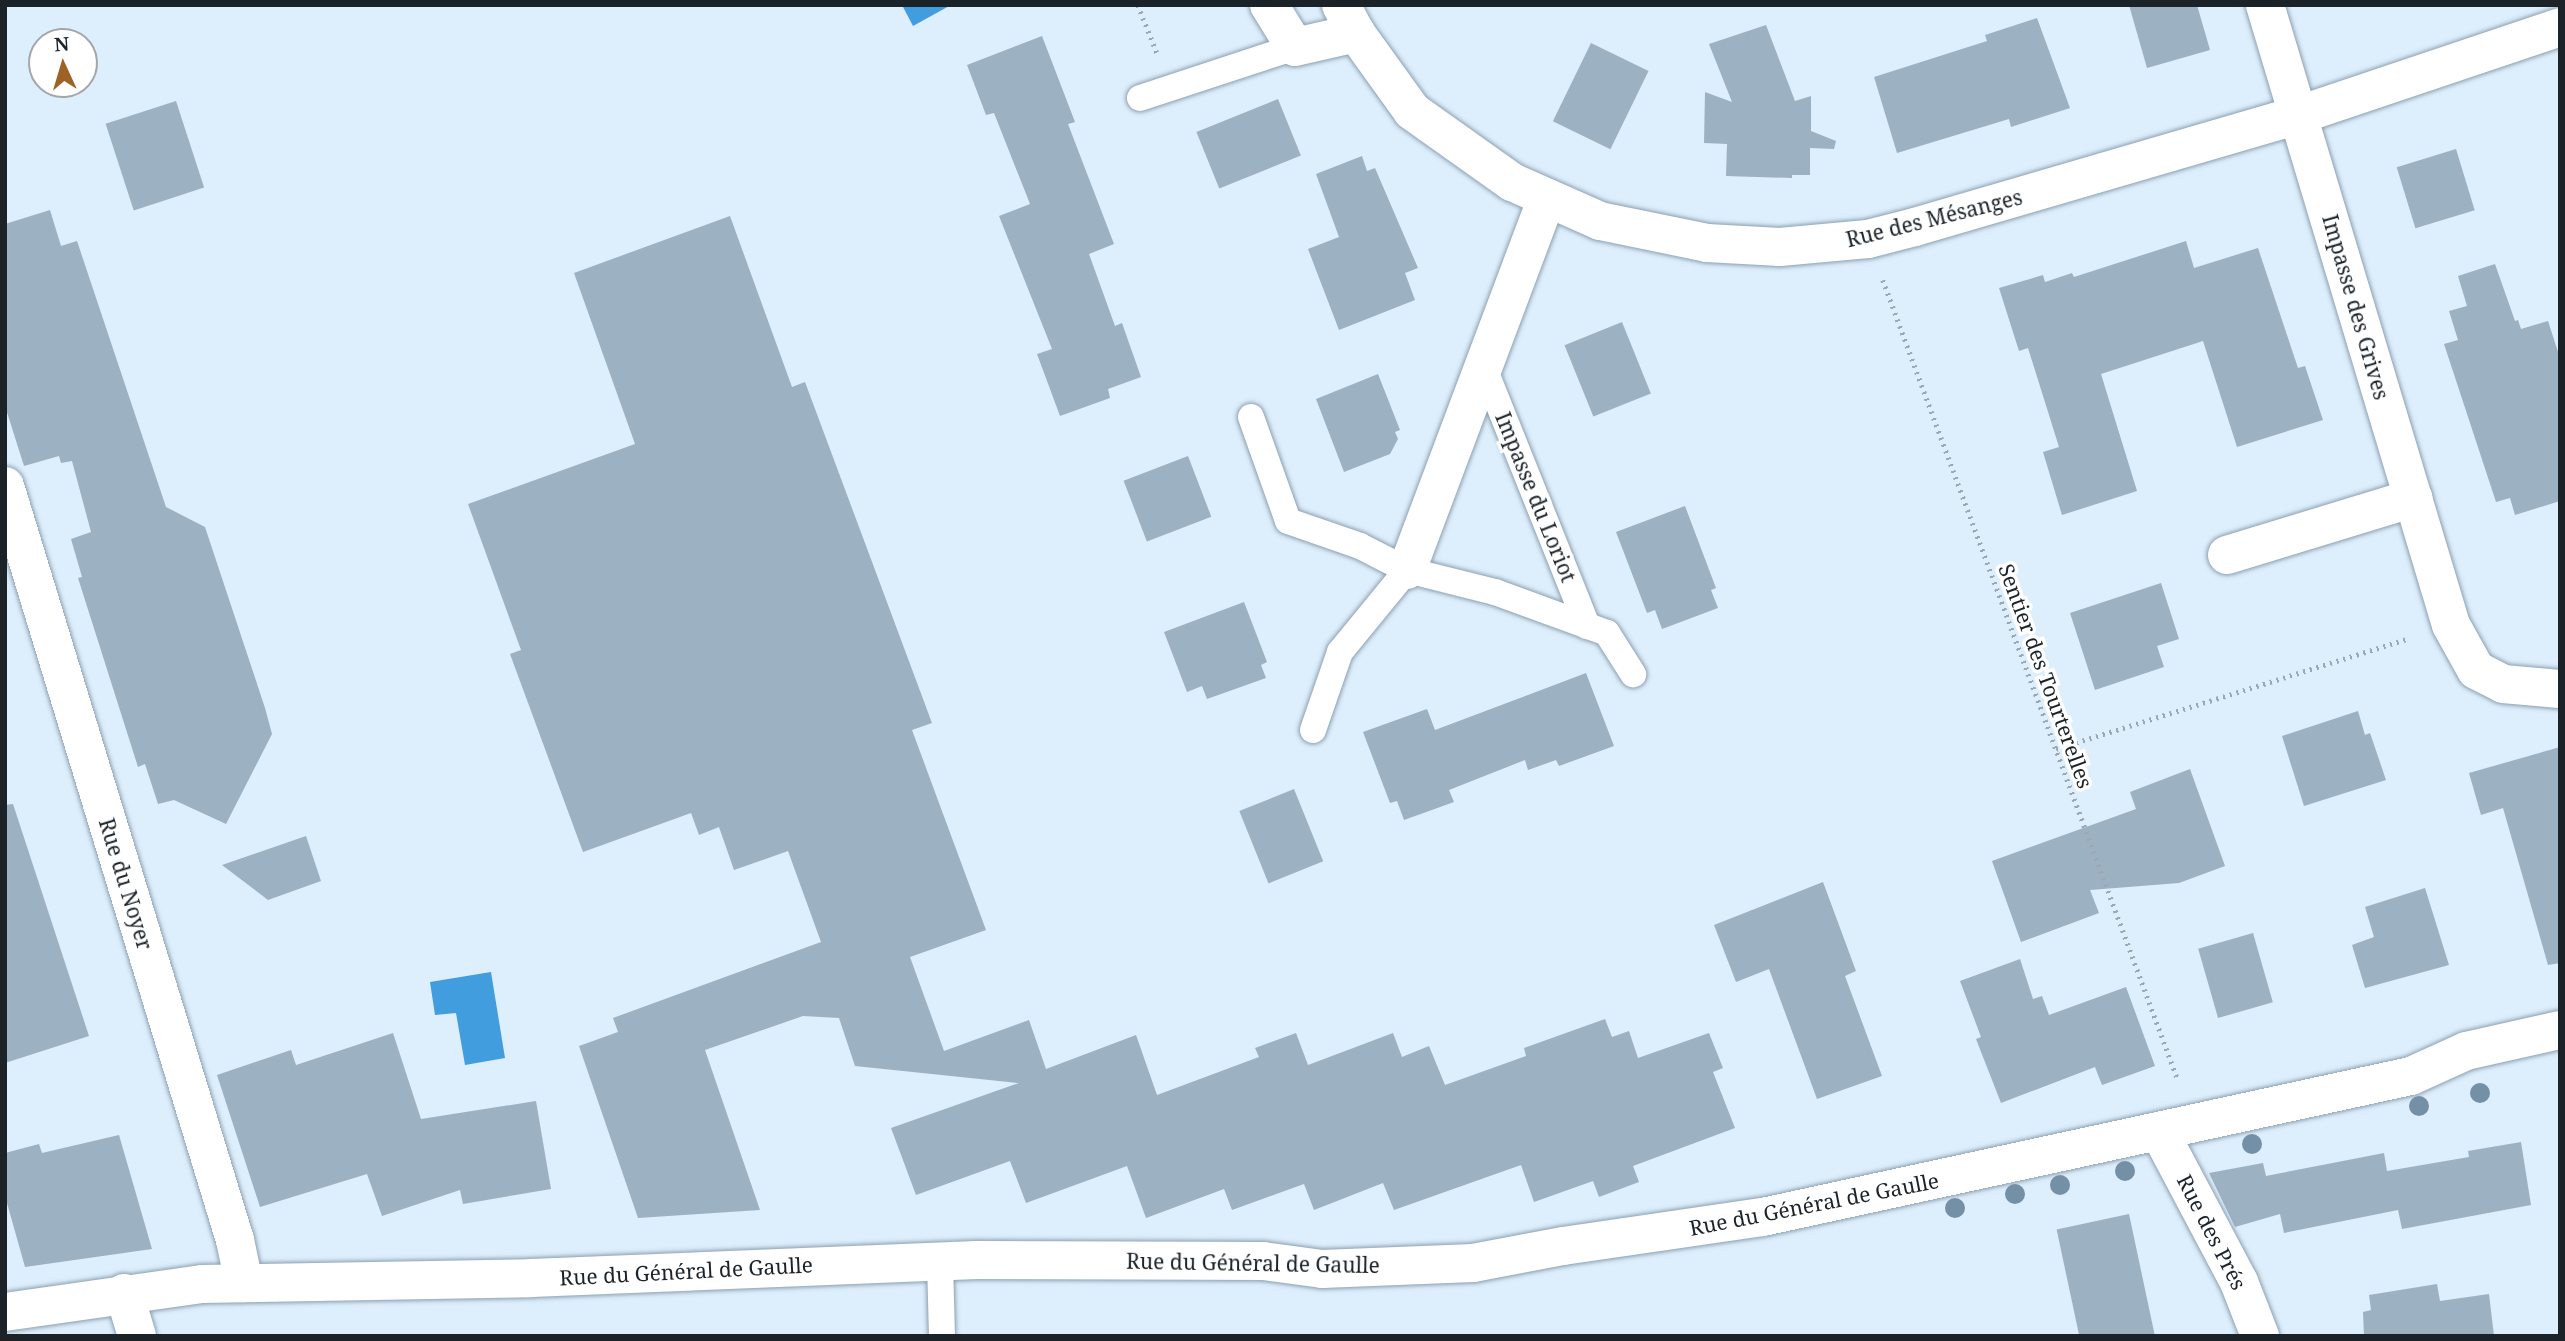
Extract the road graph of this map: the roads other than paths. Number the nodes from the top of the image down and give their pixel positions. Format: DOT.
graph roads {
  1 [pos="1269,5"];
  2 [pos="2265,5"];
  3 [pos="1349,19"];
  4 [pos="2560,27"];
  5 [pos="1295,47"];
  6 [pos="1140,98"];
  7 [pos="2299,115"];
  8 [pos="1547,198"];
  9 [pos="1484,369"];
  10 [pos="1251,417"];
  11 [pos="2413,498"];
  12 [pos="8,504"];
  13 [pos="2227,555"];
  14 [pos="1407,570"];
  15 [pos="1587,626"];
  16 [pos="1633,674"];
  17 [pos="2560,689"];
  18 [pos="1313,730"];
  19 [pos="2560,1030"];
  20 [pos="2176,1127"];
  21 [pos="940,1261"];
  22 [pos="244,1283"];
  23 [pos="124,1293"];
  24 [pos="5,1312"];
  25 [pos="137,1336"];
  26 [pos="942,1336"];
  27 [pos="2260,1336"];
  1 -- 5 [label="street"];
  2 -- 7 [label="street, Impasse des Grives"];
  3 -- 5 [label="street, Rue des Mésanges"];
  3 -- 8 [label="street, Rue des Mésanges"];
  4 -- 7 [label="street, Rue des Mésanges"];
  5 -- 6 [label="lane"];
  7 -- 8 [label="street, Rue des Mésanges"];
  7 -- 11 [label="street, Impasse des Grives"];
  8 -- 9 [label="street, Impasse du Loriot"];
  9 -- 14 [label="street, Impasse du Loriot"];
  9 -- 15 [label="lane, Impasse du Loriot"];
  10 -- 14 [label="lane, Impasse du Loriot"];
  11 -- 13 [label="street"];
  11 -- 17 [label="street, Impasse des Grives"];
  12 -- 22 [label="street, Rue du Noyer"];
  14 -- 15 [label="lane, Impasse du Loriot"];
  14 -- 18 [label="lane, Impasse du Loriot"];
  15 -- 16 [label="lane, Impasse du Loriot"];
  19 -- 20 [label="street, Rue du Général de Gaulle"];
  20 -- 21 [label="street, Rue du Général de Gaulle"];
  20 -- 27 [label="street, Rue des Prés"];
  21 -- 22 [label="street, Rue du Général de Gaulle"];
  21 -- 26 [label="lane"];
  22 -- 23 [label="street, Rue du Général de Gaulle"];
  23 -- 24 [label="street, Rue du Général de Gaulle"];
  23 -- 25 [label="street"];
}
